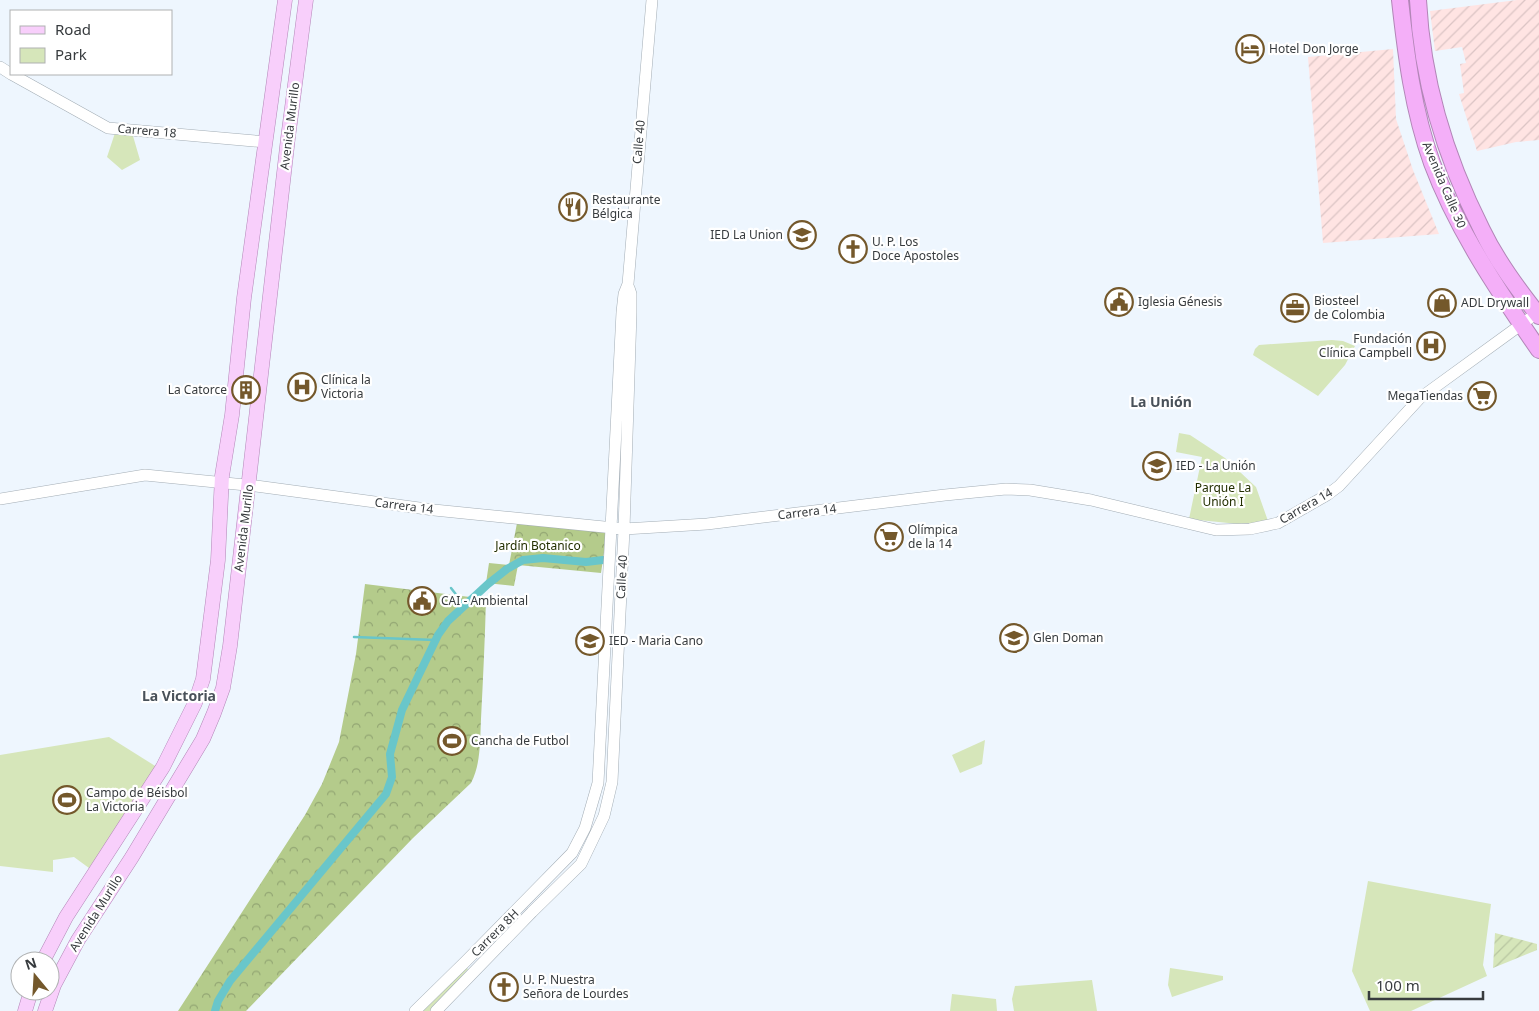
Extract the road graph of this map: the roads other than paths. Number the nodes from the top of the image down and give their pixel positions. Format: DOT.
graph roads {
  1 [pos="285,0"];
  2 [pos="306,0"];
  3 [pos="652,0"];
  4 [pos="1400,0"];
  5 [pos="1418,0"];
  6 [pos="13,75"];
  7 [pos="266,142"];
  8 [pos="628,284"];
  9 [pos="1538,315"];
  10 [pos="1522,324"];
  11 [pos="1539,350"];
  12 [pos="221,483"];
  13 [pos="250,486"];
  14 [pos="0,499"];
  15 [pos="611,529"];
  16 [pos="624,529"];
  17 [pos="572,853"];
  18 [pos="581,864"];
  19 [pos="48,951"];
  20 [pos="44,1011"];
  21 [pos="415,1011"];
  22 [pos="436,1011"];
  1 -- 7 [label="main road, Avenida Murillo"];
  2 -- 13 [label="main road, Avenida Murillo"];
  3 -- 8 [label="street, Calle 40"];
  4 -- 10 [label="highway, Avenida Calle 30"];
  5 -- 9 [label="highway, Avenida Calle 30"];
  6 -- 7 [label="street, Carrera 18"];
  7 -- 12 [label="main road, Avenida Murillo"];
  8 -- 15 [label="street, Calle 40"];
  8 -- 16 [label="street, Calle 40"];
  9 -- 10 [label="street, Carrera 14"];
  10 -- 11 [label="highway, Avenida Calle 30"];
  10 -- 16 [label="street, Carrera 14"];
  12 -- 13 [label="street, Carrera 14"];
  12 -- 14 [label="street, Carrera 14"];
  12 -- 19 [label="main road, Avenida Murillo"];
  13 -- 15 [label="street, Carrera 14"];
  13 -- 20 [label="main road, Avenida Murillo"];
  15 -- 16 [label="street, Carrera 14"];
  15 -- 17 [label="street, Calle 40"];
  16 -- 18 [label="street, Calle 40"];
  17 -- 21 [label="street, Carrera 8H"];
  18 -- 22 [label="street, Carrera 8H"];
}
